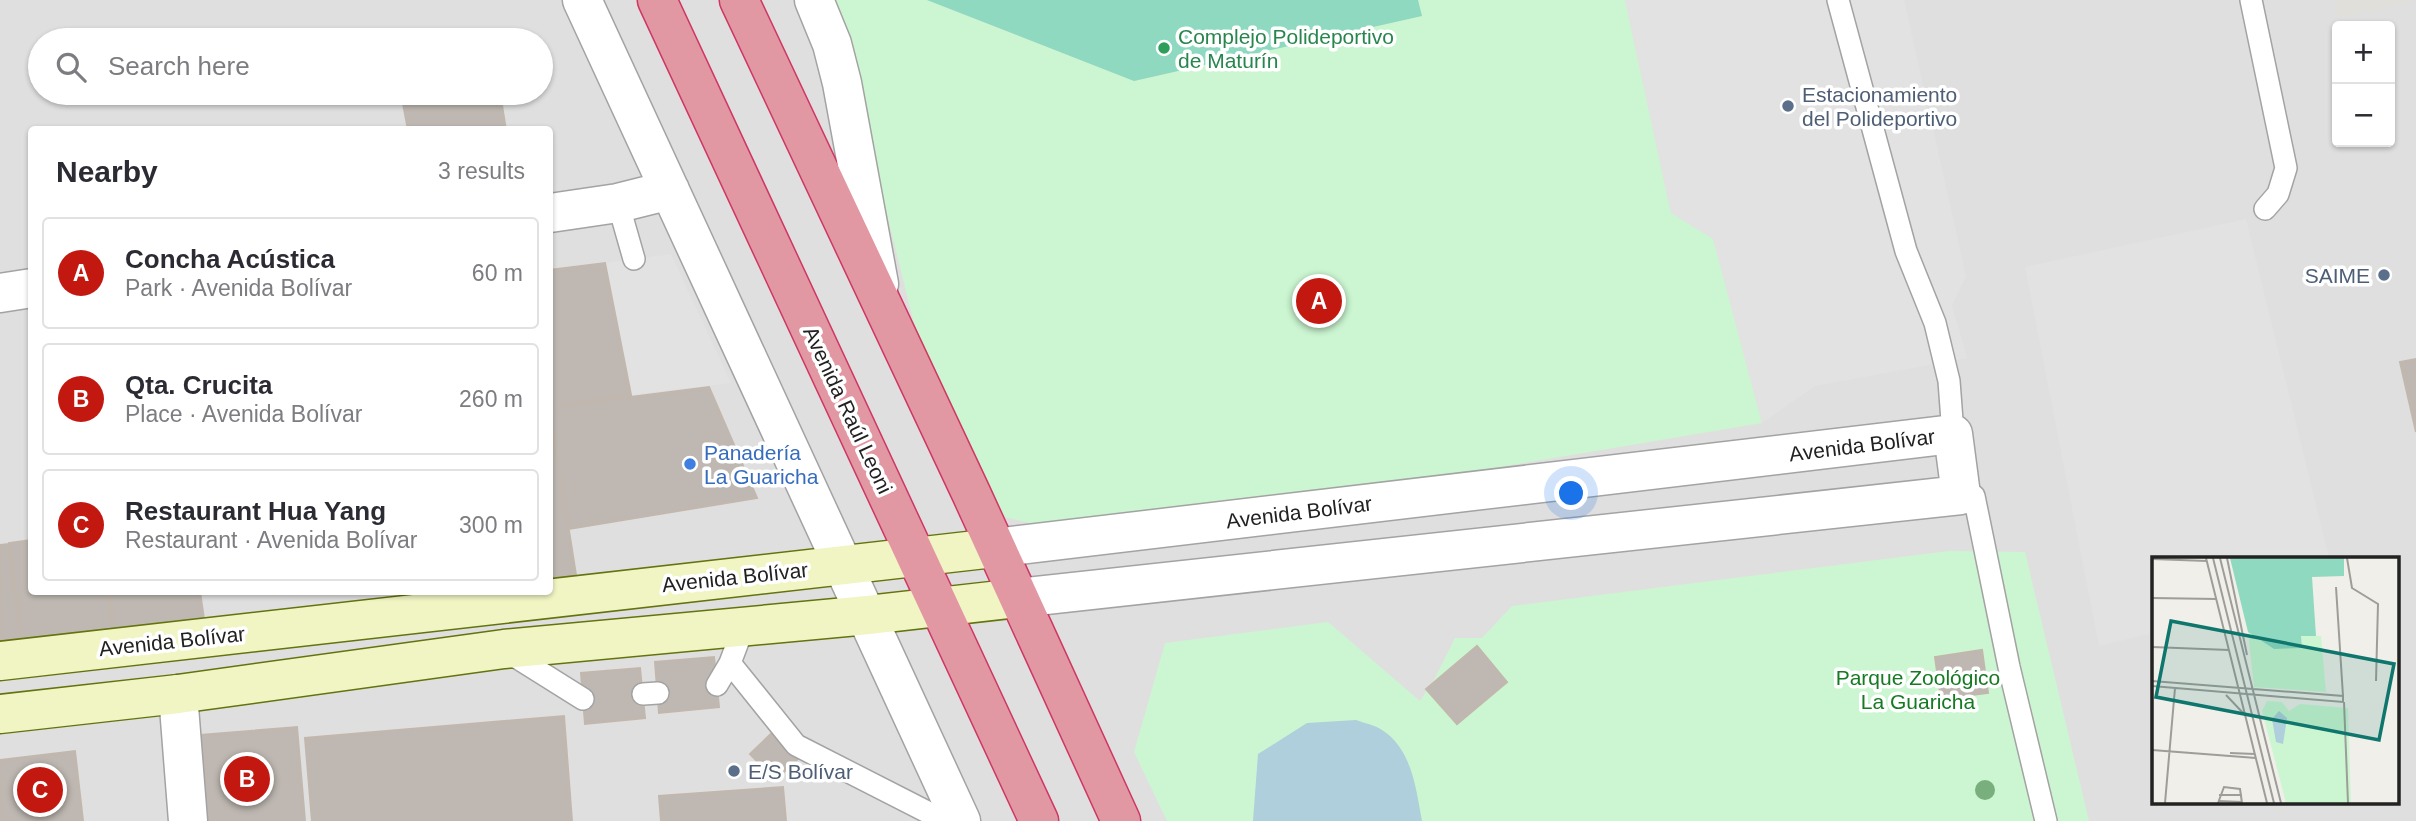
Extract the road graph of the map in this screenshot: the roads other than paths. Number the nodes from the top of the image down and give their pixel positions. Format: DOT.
graph roads {
  1 [pos="582,0"];
  2 [pos="657,0"];
  3 [pos="739,0"];
  4 [pos="814,0"];
  5 [pos="1838,0"];
  6 [pos="2251,0"];
  7 [pos="670,190"];
  8 [pos="618,203"];
  9 [pos="2265,209"];
  10 [pos="553,213"];
  11 [pos="634,259"];
  12 [pos="28,289"];
  13 [pos="0,293"];
  14 [pos="884,310"];
  15 [pos="1953,435"];
  16 [pos="1973,496"];
  17 [pos="994,548"];
  18 [pos="916,557"];
  19 [pos="844,565"];
  20 [pos="1017,598"];
  21 [pos="939,607"];
  22 [pos="868,615"];
  23 [pos="744,626"];
  24 [pos="504,649"];
  25 [pos="0,661"];
  26 [pos="730,663"];
  27 [pos="717,685"];
  28 [pos="178,694"];
  29 [pos="583,699"];
  30 [pos="0,714"];
  31 [pos="188,821"];
  32 [pos="946,821"];
  33 [pos="961,821"];
  34 [pos="1039,821"];
  35 [pos="1121,821"];
  36 [pos="2046,821"];
  1 -- 7 [label="street"];
  2 -- 18 [label="highway, Avenida Raúl Leoni"];
  3 -- 14 [label="highway"];
  4 -- 14 [label="street"];
  5 -- 15 [label="lane"];
  6 -- 9 [label="lane"];
  7 -- 8 [label="street"];
  7 -- 19 [label="street"];
  8 -- 10 [label="street"];
  8 -- 11 [label="lane"];
  12 -- 13 [label="street"];
  14 -- 17 [label="highway"];
  15 -- 17 [label="street, Avenida Bolívar"];
  15 -- 20 [label="street, Avenida Bolívar"];
  16 -- 36 [label="lane"];
  17 -- 18 [label="street, Avenida Bolívar"];
  17 -- 20 [label="highway"];
  18 -- 19 [label="street, Avenida Bolívar"];
  18 -- 21 [label="highway, Avenida Raúl Leoni"];
  19 -- 22 [label="street"];
  19 -- 25 [label="street, Avenida Bolívar"];
  20 -- 21 [label="street, Avenida Bolívar"];
  20 -- 35 [label="highway"];
  21 -- 22 [label="street, Avenida Bolívar"];
  21 -- 34 [label="highway, Avenida Raúl Leoni"];
  22 -- 23 [label="street, Avenida Bolívar"];
  22 -- 33 [label="street"];
  23 -- 24 [label="street, Avenida Bolívar"];
  23 -- 26 [label="lane"];
  24 -- 28 [label="street, Avenida Bolívar"];
  24 -- 29 [label="lane"];
  26 -- 27 [label="lane"];
  26 -- 32 [label="lane"];
  28 -- 30 [label="street, Avenida Bolívar"];
  28 -- 31 [label="street"];
}
